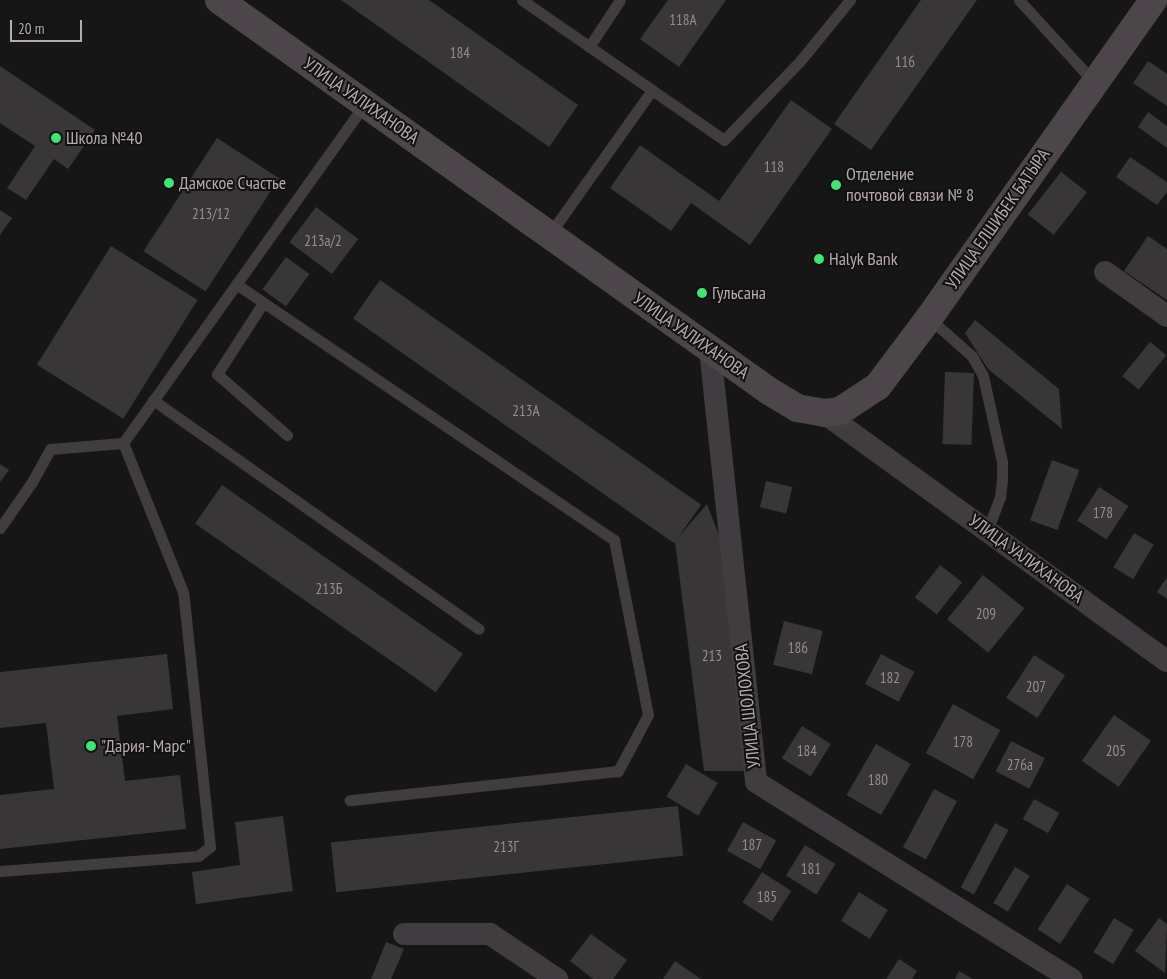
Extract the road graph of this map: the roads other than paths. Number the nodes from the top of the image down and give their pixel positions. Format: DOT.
graph roads {
  1 [pos="219,0"];
  2 [pos="522,0"];
  3 [pos="620,0"];
  4 [pos="850,0"];
  5 [pos="1019,0"];
  6 [pos="1153,0"];
  7 [pos="1161,0"];
  8 [pos="1167,3"];
  9 [pos="589,47"];
  10 [pos="1094,82"];
  11 [pos="652,90"];
  12 [pos="366,104"];
  13 [pos="549,235"];
  14 [pos="1105,272"];
  15 [pos="236,284"];
  16 [pos="263,303"];
  17 [pos="1167,316"];
  18 [pos="929,318"];
  19 [pos="710,350"];
  20 [pos="153,400"];
  21 [pos="824,413"];
  22 [pos="287,435"];
  23 [pos="123,442"];
  24 [pos="0,528"];
  25 [pos="987,531"];
  26 [pos="479,629"];
  27 [pos="1167,661"];
  28 [pos="350,800"];
  29 [pos="0,871"];
  30 [pos="404,934"];
  31 [pos="557,979"];
  32 [pos="1071,979"];
  1 -- 12 [label="main road, УЛИЦА УАЛИХАНОВА"];
  2 -- 9 [label="lane"];
  3 -- 9 [label="lane"];
  4 -- 11 [label="lane"];
  5 -- 10 [label="lane"];
  6 -- 10 [label="main road, УЛИЦА ЕЛШИБЕК БАТЫРА"];
  7 -- 8 [label="street"];
  9 -- 11 [label="lane"];
  10 -- 18 [label="main road, УЛИЦА ЕЛШИБЕК БАТЫРА"];
  11 -- 13 [label="lane"];
  12 -- 13 [label="main road, УЛИЦА УАЛИХАНОВА"];
  12 -- 15 [label="lane"];
  13 -- 19 [label="main road, УЛИЦА УАЛИХАНОВА"];
  14 -- 17 [label="street"];
  15 -- 16 [label="lane"];
  15 -- 20 [label="lane"];
  16 -- 22 [label="lane"];
  16 -- 28 [label="lane"];
  18 -- 21 [label="main road, УЛИЦА ЕЛШИБЕК БАТЫРА"];
  18 -- 25 [label="lane"];
  19 -- 21 [label="main road, УЛИЦА УАЛИХАНОВА"];
  19 -- 32 [label="street, УЛИЦА ШОЛОХОВА"];
  20 -- 23 [label="lane"];
  20 -- 26 [label="lane"];
  21 -- 25 [label="street, УЛИЦА УАЛИХАНОВА"];
  23 -- 24 [label="lane"];
  23 -- 29 [label="lane"];
  25 -- 27 [label="street, УЛИЦА УАЛИХАНОВА"];
  30 -- 31 [label="street"];
}
